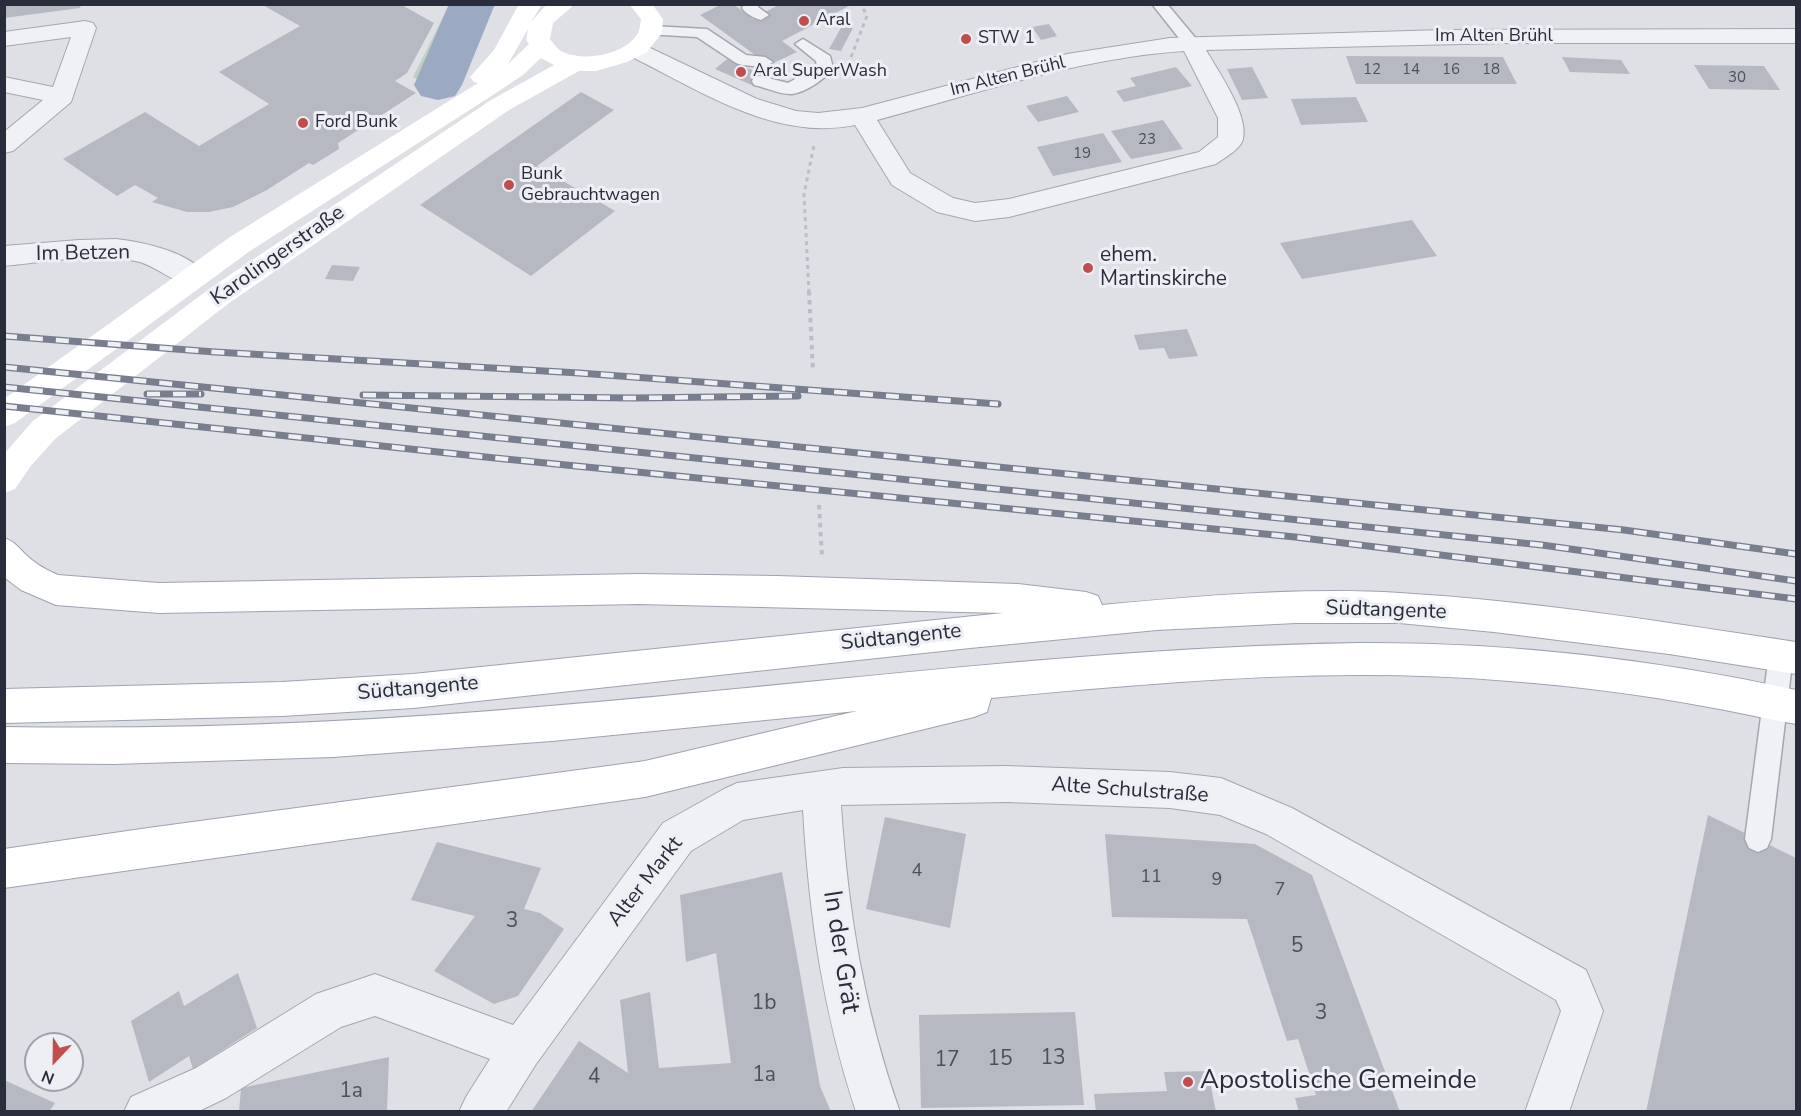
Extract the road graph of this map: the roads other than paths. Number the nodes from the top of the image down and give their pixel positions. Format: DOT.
graph roads {
  1 [pos="531,4"];
  2 [pos="564,4"];
  3 [pos="669,4"];
  4 [pos="1159,4"];
  5 [pos="648,20"];
  6 [pos="700,32"];
  7 [pos="1797,36"];
  8 [pos="4,39"];
  9 [pos="796,43"];
  10 [pos="1192,44"];
  11 [pos="541,46"];
  12 [pos="636,50"];
  13 [pos="765,62"];
  14 [pos="576,63"];
  15 [pos="721,64"];
  16 [pos="760,81"];
  17 [pos="4,84"];
  18 [pos="62,97"];
  19 [pos="473,98"];
  20 [pos="862,116"];
  21 [pos="4,145"];
  22 [pos="4,256"];
  23 [pos="193,277"];
  24 [pos="4,415"];
  25 [pos="4,480"];
  26 [pos="4,552"];
  27 [pos="1157,615"];
  28 [pos="1789,656"];
  29 [pos="1092,672"];
  30 [pos="1786,705"];
  31 [pos="4,706"];
  32 [pos="4,745"];
  33 [pos="821,788"];
  34 [pos="1758,839"];
  35 [pos="4,869"];
  36 [pos="521,1049"];
  37 [pos="146,1112"];
  38 [pos="481,1112"];
  39 [pos="878,1112"];
  40 [pos="1547,1112"];
  1 -- 19 [label="main road"];
  2 -- 11 [label="main road"];
  3 -- 5 [label="main road"];
  4 -- 10 [label="lane"];
  5 -- 6 [label="lane"];
  5 -- 12 [label="main road"];
  6 -- 13 [label="lane"];
  6 -- 15 [label="lane"];
  7 -- 10 [label="street, Im Alten Brühl"];
  8 -- 18 [label="street"];
  9 -- 16 [label="lane"];
  10 -- 20 [label="street, Im Alten Brühl"];
  10 -- 20 [label="street"];
  11 -- 14 [label="main road"];
  11 -- 19 [label="main road, Karolingerstraße"];
  12 -- 14 [label="main road"];
  12 -- 20 [label="street, Im Alten Brühl"];
  14 -- 25 [label="main road, Karolingerstraße"];
  17 -- 18 [label="street"];
  18 -- 21 [label="street"];
  19 -- 23 [label="main road, Karolingerstraße"];
  22 -- 23 [label="street, Im Betzen"];
  23 -- 24 [label="main road, Karolingerstraße"];
  26 -- 27 [label="main road"];
  27 -- 28 [label="main road, Südtangente"];
  27 -- 31 [label="main road, Südtangente"];
  28 -- 30 [label="lane"];
  29 -- 30 [label="main road, Südtangente"];
  29 -- 32 [label="main road, Südtangente"];
  29 -- 35 [label="main road"];
  30 -- 34 [label="lane"];
  33 -- 36 [label="street, Alter Markt"];
  33 -- 39 [label="street, In der Grät"];
  33 -- 40 [label="street, Alte Schulstraße"];
  36 -- 37 [label="street"];
  36 -- 38 [label="street, Alter Markt"];
}
